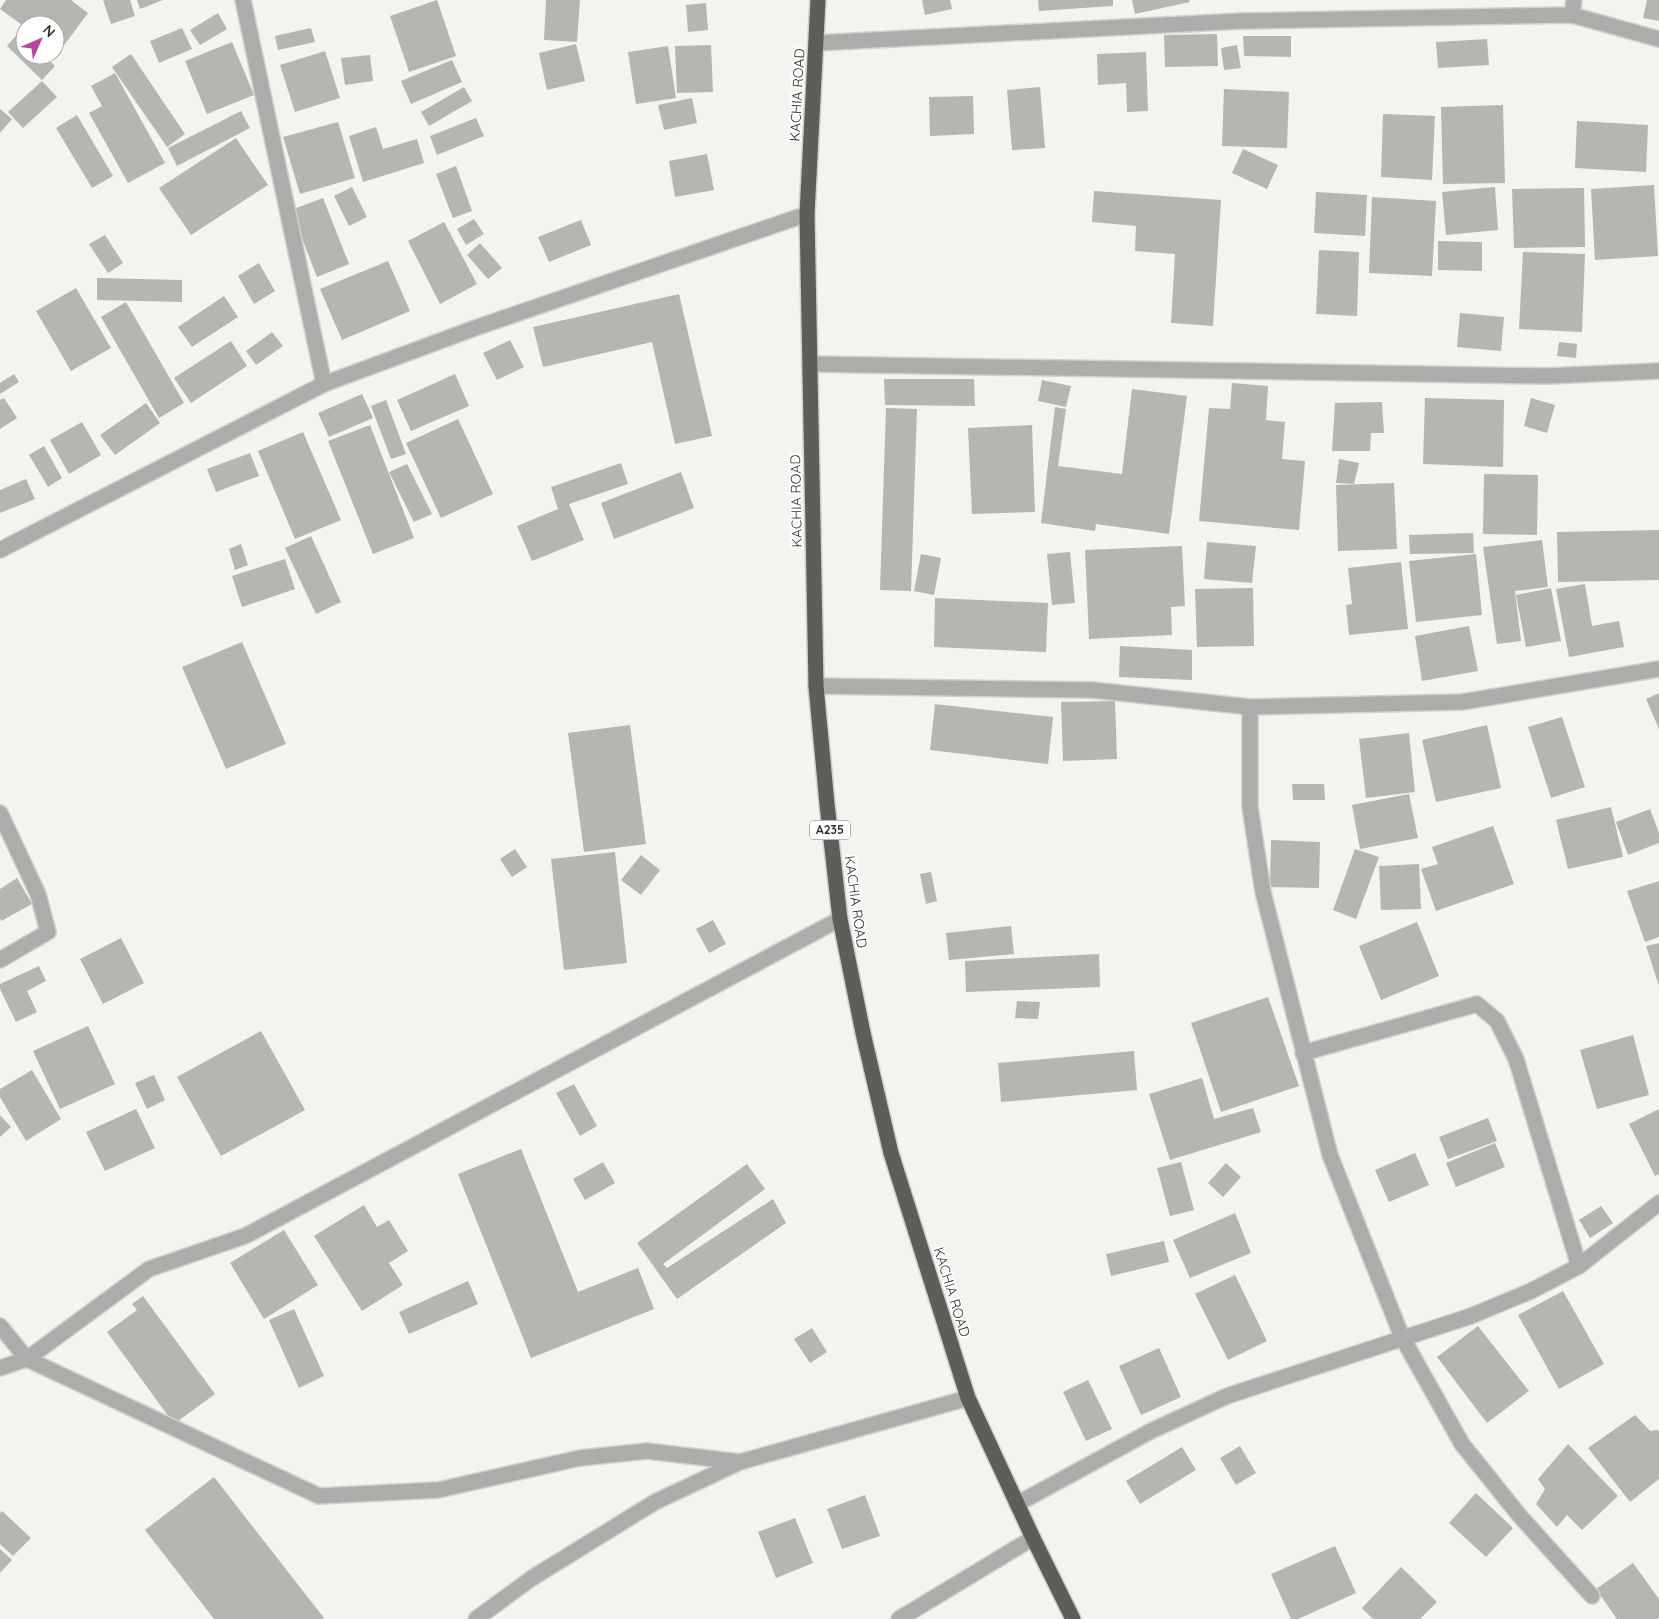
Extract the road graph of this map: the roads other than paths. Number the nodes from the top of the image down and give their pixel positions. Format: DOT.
graph roads {
  1 [pos="244,0"];
  2 [pos="818,0"];
  3 [pos="1573,8"];
  4 [pos="1659,39"];
  5 [pos="816,43"];
  6 [pos="808,214"];
  7 [pos="810,364"];
  8 [pos="1659,371"];
  9 [pos="324,384"];
  10 [pos="0,550"];
  11 [pos="1659,669"];
  12 [pos="816,686"];
  13 [pos="1250,707"];
  14 [pos="0,813"];
  15 [pos="840,919"];
  16 [pos="0,960"];
  17 [pos="1304,1053"];
  18 [pos="1659,1203"];
  19 [pos="1579,1266"];
  20 [pos="0,1326"];
  21 [pos="1402,1337"];
  22 [pos="27,1359"];
  23 [pos="0,1368"];
  24 [pos="968,1398"];
  25 [pos="740,1462"];
  26 [pos="1017,1504"];
  27 [pos="1033,1538"];
  28 [pos="1592,1596"];
  29 [pos="476,1619"];
  30 [pos="899,1619"];
  31 [pos="1073,1619"];
  1 -- 9 [label="street"];
  2 -- 5 [label="highway, KACHIA ROAD / A235"];
  3 -- 4 [label="street"];
  3 -- 5 [label="street"];
  5 -- 6 [label="highway, KACHIA ROAD / A235"];
  6 -- 7 [label="highway, KACHIA ROAD / A235"];
  6 -- 9 [label="street"];
  7 -- 8 [label="street"];
  7 -- 12 [label="highway, KACHIA ROAD / A235"];
  9 -- 10 [label="street"];
  11 -- 13 [label="street"];
  12 -- 13 [label="street"];
  12 -- 15 [label="highway, KACHIA ROAD / A235"];
  13 -- 17 [label="street"];
  14 -- 16 [label="street"];
  15 -- 22 [label="street"];
  15 -- 24 [label="highway, KACHIA ROAD / A235"];
  17 -- 19 [label="street"];
  17 -- 21 [label="street"];
  18 -- 19 [label="street"];
  19 -- 21 [label="street"];
  20 -- 22 [label="street"];
  21 -- 26 [label="street"];
  21 -- 28 [label="street"];
  22 -- 23 [label="street"];
  22 -- 25 [label="street"];
  24 -- 25 [label="street"];
  24 -- 26 [label="highway, KACHIA ROAD / A235"];
  25 -- 29 [label="street"];
  26 -- 27 [label="highway, KACHIA ROAD / A235"];
  27 -- 30 [label="street"];
  27 -- 31 [label="highway, KACHIA ROAD / A235"];
}
